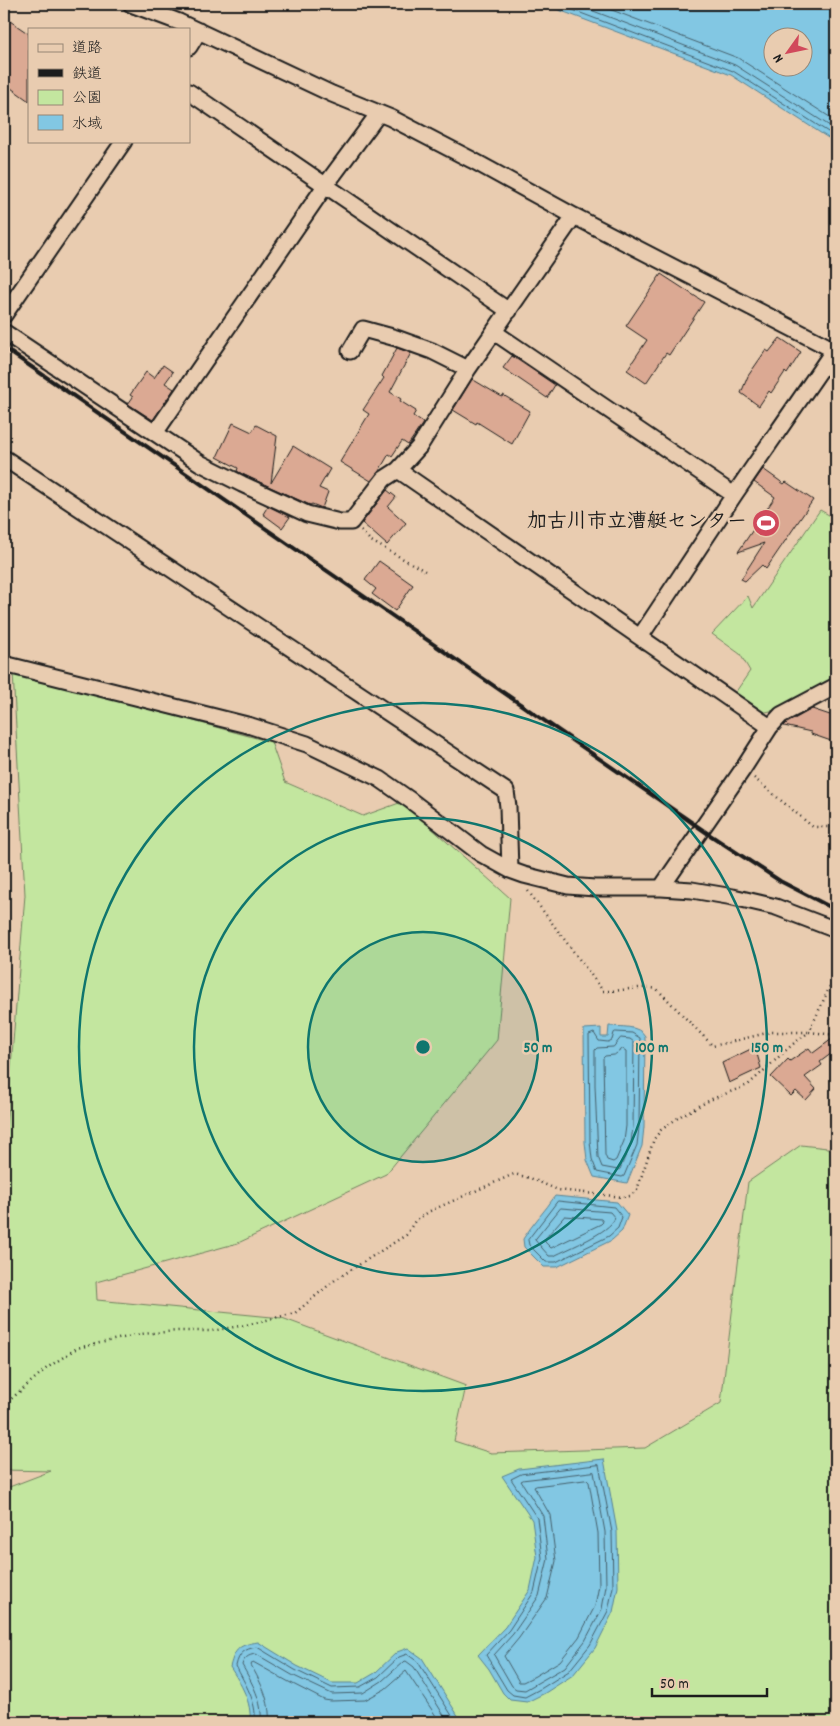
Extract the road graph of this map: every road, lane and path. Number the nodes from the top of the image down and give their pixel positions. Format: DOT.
graph roads {
  1 [pos="131,4"];
  2 [pos="199,31"];
  3 [pos="190,44"];
  4 [pos="190,93"];
  5 [pos="378,113"];
  6 [pos="123,142"];
  7 [pos="325,186"];
  8 [pos="574,216"];
  9 [pos="509,311"];
  10 [pos="4,315"];
  11 [pos="4,332"];
  12 [pos="494,332"];
  13 [pos="350,351"];
  14 [pos="835,351"];
  15 [pos="468,369"];
  16 [pos="155,433"];
  17 [pos="4,458"];
  18 [pos="398,470"];
  19 [pos="734,495"];
  20 [pos="351,522"];
  21 [pos="425,571"];
  22 [pos="640,637"];
  23 [pos="4,664"];
  24 [pos="836,686"];
  25 [pos="770,727"];
  26 [pos="743,769"];
  27 [pos="836,827"];
  28 [pos="517,873"];
  29 [pos="660,888"];
  30 [pos="836,930"];
  31 [pos="836,973"];
  32 [pos="809,1032"];
  33 [pos="836,1035"];
  34 [pos="4,1405"];
  1 -- 2 [label="street"];
  2 -- 3 [label="street"];
  2 -- 5 [label="street"];
  4 -- 7 [label="street"];
  5 -- 7 [label="street"];
  5 -- 8 [label="street"];
  6 -- 10 [label="street"];
  7 -- 9 [label="street"];
  7 -- 16 [label="street"];
  8 -- 9 [label="street"];
  8 -- 14 [label="street"];
  9 -- 12 [label="street"];
  11 -- 16 [label="street"];
  12 -- 15 [label="street"];
  12 -- 19 [label="street"];
  13 -- 15 [label="street"];
  14 -- 19 [label="street"];
  15 -- 18 [label="street"];
  16 -- 20 [label="street"];
  17 -- 28 [label="street"];
  18 -- 20 [label="street"];
  18 -- 22 [label="street"];
  19 -- 22 [label="street"];
  20 -- 21 [label="path"];
  22 -- 25 [label="street"];
  23 -- 28 [label="street"];
  24 -- 25 [label="street"];
  25 -- 26 [label="street"];
  26 -- 27 [label="path"];
  26 -- 29 [label="street"];
  28 -- 29 [label="street"];
  28 -- 32 [label="path"];
  29 -- 30 [label="street"];
  31 -- 32 [label="path"];
  32 -- 33 [label="path"];
  32 -- 34 [label="path"];
}
